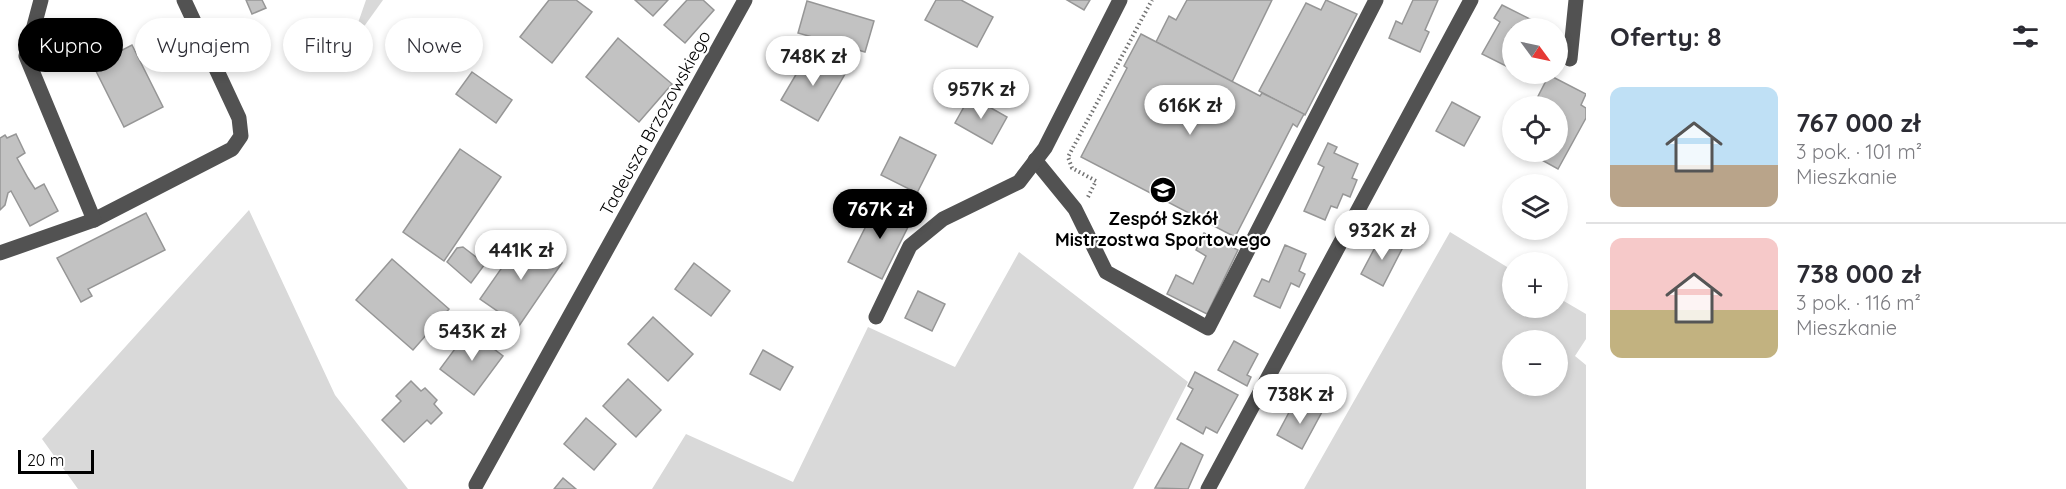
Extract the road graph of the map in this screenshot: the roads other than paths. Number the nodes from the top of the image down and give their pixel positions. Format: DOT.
graph roads {
  1 [pos="41,0"];
  2 [pos="184,0"];
  3 [pos="745,0"];
  4 [pos="1120,0"];
  5 [pos="1376,0"];
  6 [pos="1471,0"];
  7 [pos="1576,0"];
  8 [pos="1570,59"];
  9 [pos="1035,160"];
  10 [pos="94,220"];
  11 [pos="0,253"];
  12 [pos="876,316"];
  13 [pos="476,485"];
  14 [pos="1208,489"];
  1 -- 10 [label="street"];
  2 -- 10 [label="street"];
  3 -- 13 [label="street, Tadeusza Brzozowskiego"];
  4 -- 9 [label="street"];
  5 -- 9 [label="street"];
  6 -- 14 [label="street"];
  7 -- 8 [label="street"];
  9 -- 12 [label="street"];
  10 -- 11 [label="street"];
}
